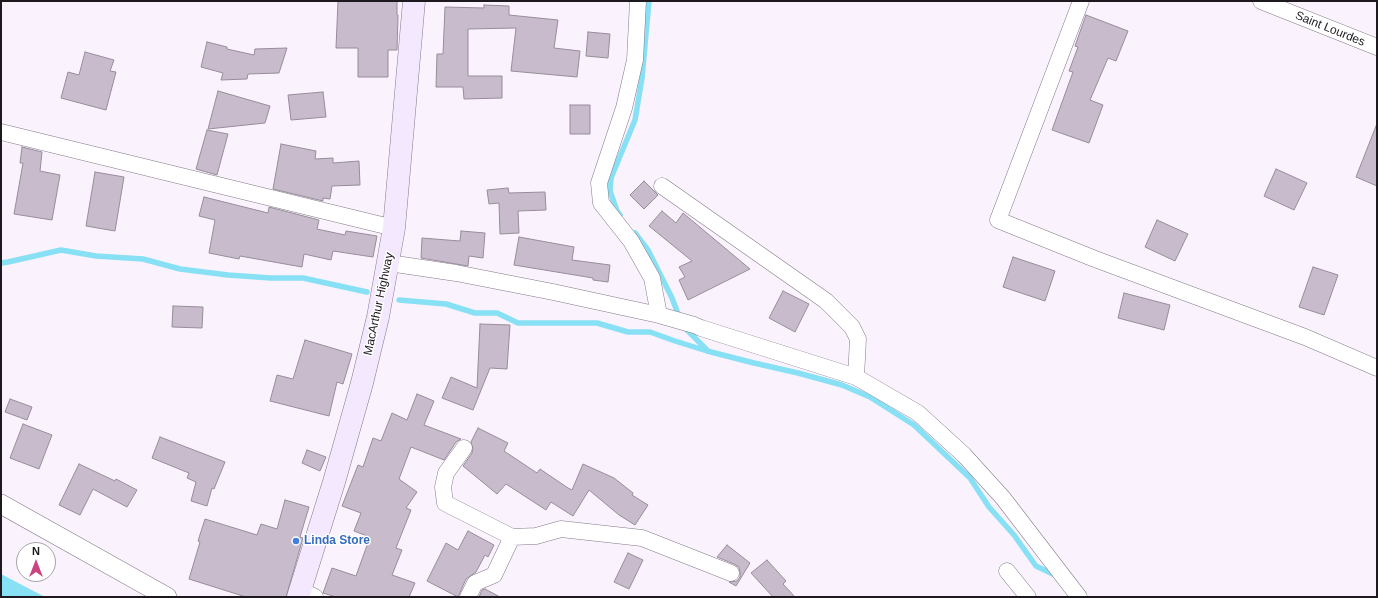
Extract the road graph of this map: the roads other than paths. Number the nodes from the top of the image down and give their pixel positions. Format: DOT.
graph roads {
  1 [pos="414,1"];
  2 [pos="638,1"];
  3 [pos="1081,1"];
  4 [pos="1261,1"];
  5 [pos="1377,47"];
  6 [pos="1,132"];
  7 [pos="662,186"];
  8 [pos="394,228"];
  9 [pos="389,263"];
  10 [pos="665,317"];
  11 [pos="1377,368"];
  12 [pos="856,377"];
  13 [pos="464,448"];
  14 [pos="1,504"];
  15 [pos="512,537"];
  16 [pos="1007,571"];
  17 [pos="731,573"];
  18 [pos="305,595"];
  19 [pos="167,597"];
  20 [pos="468,597"];
  21 [pos="1028,597"];
  22 [pos="1079,597"];
  1 -- 8 [label="main road, MacArthur Highway"];
  2 -- 10 [label="street"];
  3 -- 11 [label="street"];
  4 -- 5 [label="street, Saint Lourdes"];
  6 -- 8 [label="street"];
  7 -- 12 [label="street"];
  8 -- 9 [label="main road, MacArthur Highway"];
  9 -- 10 [label="street"];
  9 -- 18 [label="main road, MacArthur Highway"];
  10 -- 12 [label="street"];
  12 -- 22 [label="street"];
  13 -- 15 [label="street"];
  14 -- 19 [label="street"];
  15 -- 17 [label="street"];
  15 -- 20 [label="street"];
  16 -- 21 [label="street"];
}
